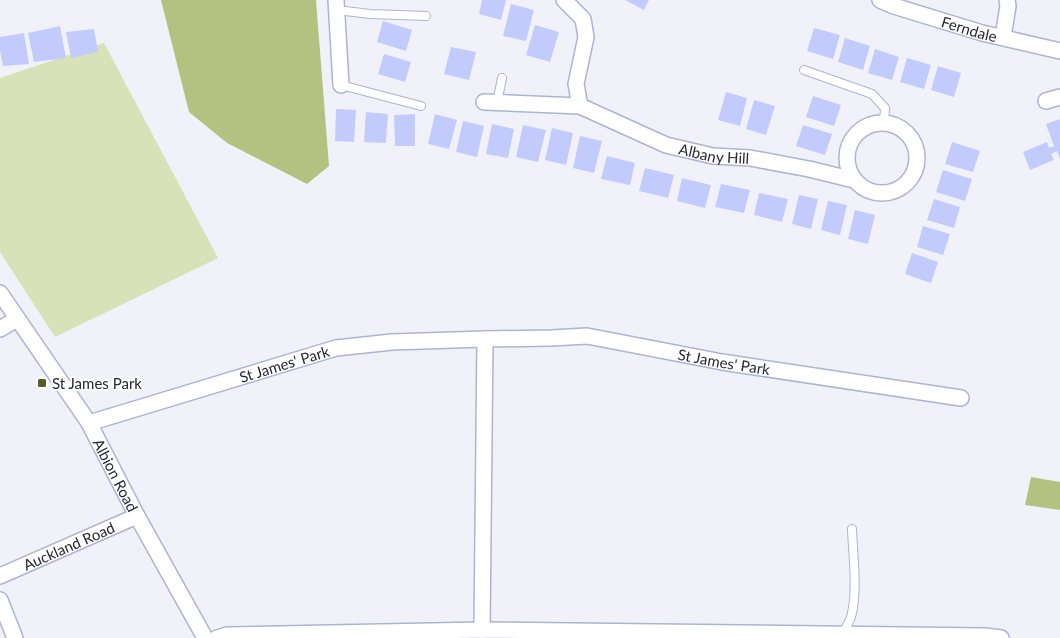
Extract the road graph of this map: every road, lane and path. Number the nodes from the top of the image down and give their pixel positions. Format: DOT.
graph roads {
  1 [pos="564,0"];
  2 [pos="880,0"];
  3 [pos="1007,0"];
  4 [pos="337,5"];
  5 [pos="426,16"];
  6 [pos="1003,37"];
  7 [pos="1060,51"];
  8 [pos="804,70"];
  9 [pos="502,78"];
  10 [pos="341,86"];
  11 [pos="490,103"];
  12 [pos="421,106"];
  13 [pos="580,106"];
  14 [pos="884,123"];
  15 [pos="854,180"];
  16 [pos="0,293"];
  17 [pos="17,319"];
  18 [pos="0,329"];
  19 [pos="485,339"];
  20 [pos="961,398"];
  21 [pos="89,423"];
  22 [pos="137,516"];
  23 [pos="852,529"];
  24 [pos="0,576"];
  25 [pos="0,600"];
  26 [pos="482,630"];
  27 [pos="842,635"];
  28 [pos="984,637"];
  29 [pos="15,638"];
  30 [pos="205,638"];
  31 [pos="217,638"];
  32 [pos="1001,638"];
  1 -- 13 [label="street"];
  2 -- 6 [label="street, Ferndale"];
  3 -- 6 [label="street"];
  4 -- 5 [label="lane"];
  4 -- 10 [label="street"];
  6 -- 7 [label="street, Ferndale"];
  8 -- 14 [label="lane"];
  9 -- 11 [label="lane"];
  10 -- 12 [label="lane"];
  11 -- 13 [label="street, Albany Hill"];
  13 -- 15 [label="street, Albany Hill"];
  14 -- 15 [label="street"];
  14 -- 15 [label="street, Albany Hill"];
  16 -- 17 [label="street, Albion Road"];
  17 -- 18 [label="street"];
  17 -- 21 [label="street, Albion Road"];
  19 -- 20 [label="street, St James' Park"];
  19 -- 21 [label="street, St James' Park"];
  19 -- 26 [label="street"];
  21 -- 22 [label="street, Albion Road"];
  22 -- 24 [label="street, Auckland Road"];
  22 -- 30 [label="street, Albion Road"];
  23 -- 27 [label="lane"];
  25 -- 29 [label="street"];
  26 -- 27 [label="street"];
  26 -- 31 [label="street"];
  27 -- 28 [label="street"];
  28 -- 32 [label="street"];
}
